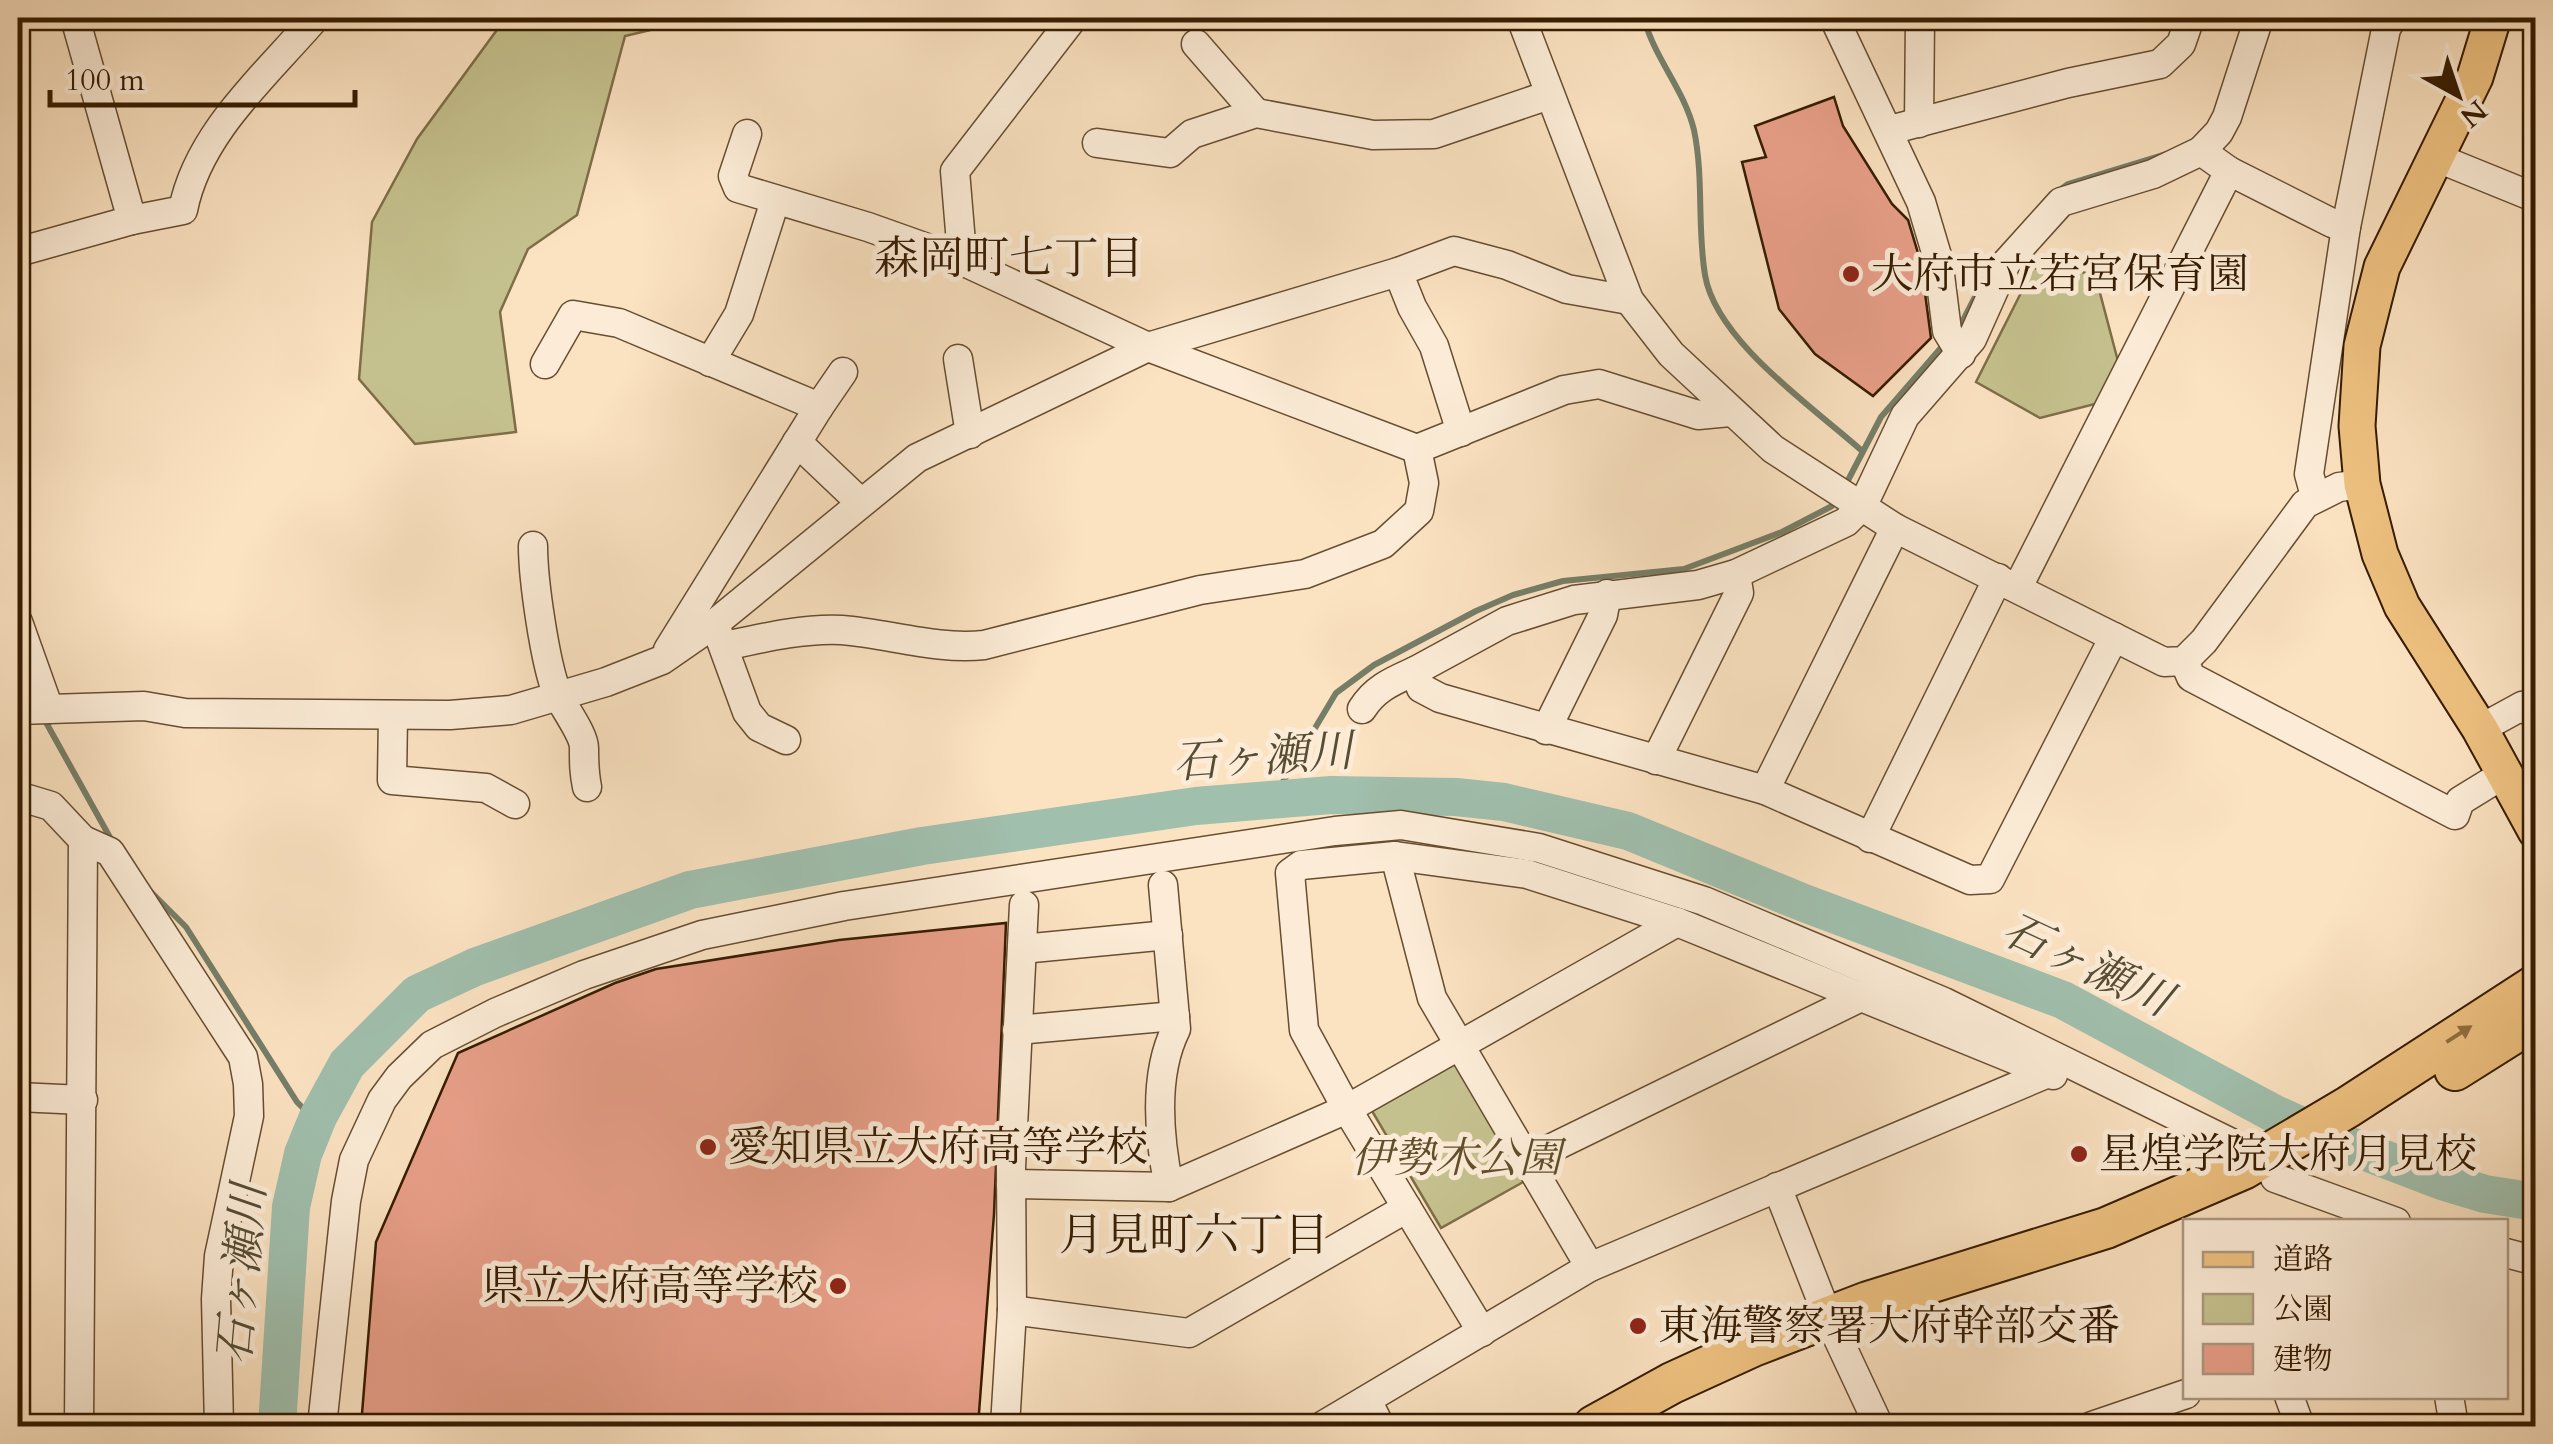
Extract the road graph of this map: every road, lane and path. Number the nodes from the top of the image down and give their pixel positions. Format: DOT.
graph roads {
  1 [pos="75,18"];
  2 [pos="315,18"];
  3 [pos="1073,18"];
  4 [pos="1521,18"];
  5 [pos="1834,18"];
  6 [pos="1920,18"];
  7 [pos="2190,18"];
  8 [pos="2259,18"];
  9 [pos="2392,18"];
  10 [pos="2494,18"];
  11 [pos="1196,44"];
  12 [pos="1550,95"];
  13 [pos="1256,113"];
  14 [pos="1919,123"];
  15 [pos="1890,130"];
  16 [pos="748,134"];
  17 [pos="1097,143"];
  18 [pos="2201,151"];
  19 [pos="2435,157"];
  20 [pos="2229,171"];
  21 [pos="2536,198"];
  22 [pos="775,200"];
  23 [pos="132,220"];
  24 [pos="2346,227"];
  25 [pos="18,252"];
  26 [pos="958,260"];
  27 [pos="1398,272"];
  28 [pos="1629,300"];
  29 [pos="1148,347"];
  30 [pos="1961,354"];
  31 [pos="958,359"];
  32 [pos="710,362"];
  33 [pos="545,364"];
  34 [pos="844,372"];
  35 [pos="818,407"];
  36 [pos="1730,412"];
  37 [pos="1461,432"];
  38 [pos="970,434"];
  39 [pos="797,442"];
  40 [pos="1417,449"];
  41 [pos="2362,484"];
  42 [pos="2315,496"];
  43 [pos="1849,497"];
  44 [pos="860,502"];
  45 [pos="1895,528"];
  46 [pos="534,546"];
  47 [pos="1736,574"];
  48 [pos="2008,583"];
  49 [pos="1607,594"];
  50 [pos="18,622"];
  51 [pos="719,635"];
  52 [pos="2114,637"];
  53 [pos="662,660"];
  54 [pos="2184,660"];
  55 [pos="1415,671"];
  56 [pos="560,698"];
  57 [pos="49,709"];
  58 [pos="1362,709"];
  59 [pos="18,710"];
  60 [pos="394,715"];
  61 [pos="2535,715"];
  62 [pos="2480,729"];
  63 [pos="1546,730"];
  64 [pos="786,740"];
  65 [pos="1656,760"];
  66 [pos="2504,774"];
  67 [pos="587,787"];
  68 [pos="1765,790"];
  69 [pos="18,796"];
  70 [pos="515,804"];
  71 [pos="2536,830"];
  72 [pos="1870,838"];
  73 [pos="83,840"];
  74 [pos="1395,856"];
  75 [pos="1163,886"];
  76 [pos="1024,905"];
  77 [pos="1677,922"];
  78 [pos="1168,935"];
  79 [pos="1022,949"];
  80 [pos="2536,984"];
  81 [pos="1863,996"];
  82 [pos="1175,1016"];
  83 [pos="2536,1018"];
  84 [pos="1018,1030"];
  85 [pos="1459,1047"];
  86 [pos="2048,1073"];
  87 [pos="18,1097"];
  88 [pos="83,1100"];
  89 [pos="1347,1108"];
  90 [pos="2367,1110"];
  91 [pos="1526,1160"];
  92 [pos="2271,1164"];
  93 [pos="1011,1184"];
  94 [pos="1778,1186"];
  95 [pos="1169,1188"];
  96 [pos="1407,1208"];
  97 [pos="2190,1219"];
  98 [pos="2390,1219"];
  99 [pos="2183,1223"];
  100 [pos="2508,1254"];
  101 [pos="2536,1261"];
  102 [pos="1590,1267"];
  103 [pos="1012,1310"];
  104 [pos="1833,1328"];
  105 [pos="1482,1332"];
  106 [pos="2183,1395"];
  107 [pos="2289,1399"];
  108 [pos="2449,1399"];
  109 [pos="1367,1400"];
  110 [pos="79,1426"];
  111 [pos="219,1426"];
  112 [pos="322,1426"];
  113 [pos="1004,1426"];
  114 [pos="1322,1426"];
  115 [pos="1380,1426"];
  116 [pos="1594,1426"];
  117 [pos="1642,1426"];
  118 [pos="1879,1426"];
  119 [pos="2092,1426"];
  120 [pos="2300,1426"];
  121 [pos="2454,1426"];
  1 -- 23 [label="street"];
  2 -- 23 [label="street"];
  3 -- 26 [label="street"];
  4 -- 12 [label="street"];
  5 -- 15 [label="street"];
  6 -- 14 [label="street"];
  7 -- 14 [label="street"];
  8 -- 18 [label="street"];
  9 -- 24 [label="street"];
  10 -- 19 [label="main road"];
  11 -- 13 [label="street"];
  12 -- 13 [label="street"];
  12 -- 28 [label="street"];
  13 -- 17 [label="street"];
  14 -- 15 [label="street"];
  15 -- 30 [label="street"];
  16 -- 22 [label="street"];
  18 -- 20 [label="street"];
  18 -- 30 [label="street"];
  19 -- 21 [label="street"];
  19 -- 41 [label="main road"];
  20 -- 24 [label="street"];
  20 -- 48 [label="street"];
  22 -- 26 [label="street"];
  22 -- 32 [label="street"];
  23 -- 25 [label="street"];
  24 -- 42 [label="street"];
  26 -- 29 [label="street"];
  27 -- 28 [label="street"];
  27 -- 29 [label="street"];
  27 -- 37 [label="street"];
  28 -- 36 [label="street"];
  29 -- 38 [label="street"];
  29 -- 40 [label="street"];
  30 -- 43 [label="street"];
  31 -- 38 [label="street"];
  32 -- 33 [label="street"];
  32 -- 35 [label="street"];
  34 -- 35 [label="street"];
  35 -- 39 [label="street"];
  36 -- 37 [label="street"];
  36 -- 43 [label="street"];
  37 -- 40 [label="street"];
  38 -- 44 [label="street"];
  39 -- 44 [label="street"];
  39 -- 53 [label="street"];
  40 -- 51 [label="street"];
  41 -- 42 [label="street"];
  41 -- 62 [label="main road"];
  42 -- 54 [label="street"];
  43 -- 45 [label="street"];
  43 -- 47 [label="street"];
  44 -- 51 [label="street"];
  45 -- 48 [label="street"];
  45 -- 68 [label="street"];
  46 -- 56 [label="street"];
  47 -- 49 [label="street"];
  47 -- 65 [label="street"];
  48 -- 52 [label="street"];
  48 -- 72 [label="street"];
  49 -- 55 [label="street"];
  49 -- 63 [label="street"];
  50 -- 57 [label="street"];
  51 -- 53 [label="street"];
  51 -- 64 [label="street"];
  52 -- 54 [label="street"];
  52 -- 72 [label="street"];
  53 -- 56 [label="street"];
  54 -- 66 [label="street"];
  55 -- 58 [label="street"];
  55 -- 63 [label="street"];
  56 -- 60 [label="street"];
  56 -- 67 [label="street"];
  57 -- 59 [label="street"];
  57 -- 60 [label="street"];
  60 -- 70 [label="street"];
  61 -- 62 [label="street"];
  62 -- 66 [label="main road"];
  63 -- 65 [label="street"];
  65 -- 68 [label="street"];
  66 -- 71 [label="main road"];
  68 -- 72 [label="street"];
  69 -- 73 [label="street"];
  73 -- 88 [label="street"];
  73 -- 111 [label="street"];
  74 -- 77 [label="street"];
  74 -- 85 [label="street"];
  74 -- 89 [label="street"];
  75 -- 78 [label="street"];
  76 -- 79 [label="street"];
  77 -- 81 [label="street"];
  77 -- 85 [label="street"];
  78 -- 79 [label="street"];
  78 -- 82 [label="street"];
  79 -- 84 [label="street"];
  90 -- 80 [label="highway, one-way"];
  81 -- 86 [label="street"];
  81 -- 91 [label="street"];
  82 -- 84 [label="street"];
  82 -- 95 [label="street"];
  83 -- 90 [label="highway"];
  84 -- 93 [label="street"];
  85 -- 89 [label="street"];
  85 -- 91 [label="street"];
  86 -- 92 [label="street"];
  86 -- 94 [label="street"];
  87 -- 88 [label="street"];
  88 -- 110 [label="street"];
  89 -- 95 [label="street"];
  89 -- 96 [label="street"];
  90 -- 92 [label="highway"];
  91 -- 102 [label="street"];
  92 -- 97 [label="highway"];
  92 -- 98 [label="street"];
  92 -- 104 [label="highway"];
  92 -- 112 [label="street"];
  93 -- 95 [label="street"];
  93 -- 103 [label="street"];
  94 -- 102 [label="street"];
  94 -- 104 [label="street"];
  96 -- 103 [label="street"];
  96 -- 105 [label="street"];
  99 -- 104 [label="highway"];
  100 -- 101 [label="street"];
  102 -- 105 [label="street"];
  103 -- 113 [label="street"];
  104 -- 116 [label="highway"];
  104 -- 117 [label="highway"];
  104 -- 118 [label="street"];
  105 -- 109 [label="street"];
  106 -- 119 [label="street"];
  107 -- 120 [label="street"];
  108 -- 121 [label="street"];
  109 -- 114 [label="street"];
  109 -- 115 [label="street"];
}
